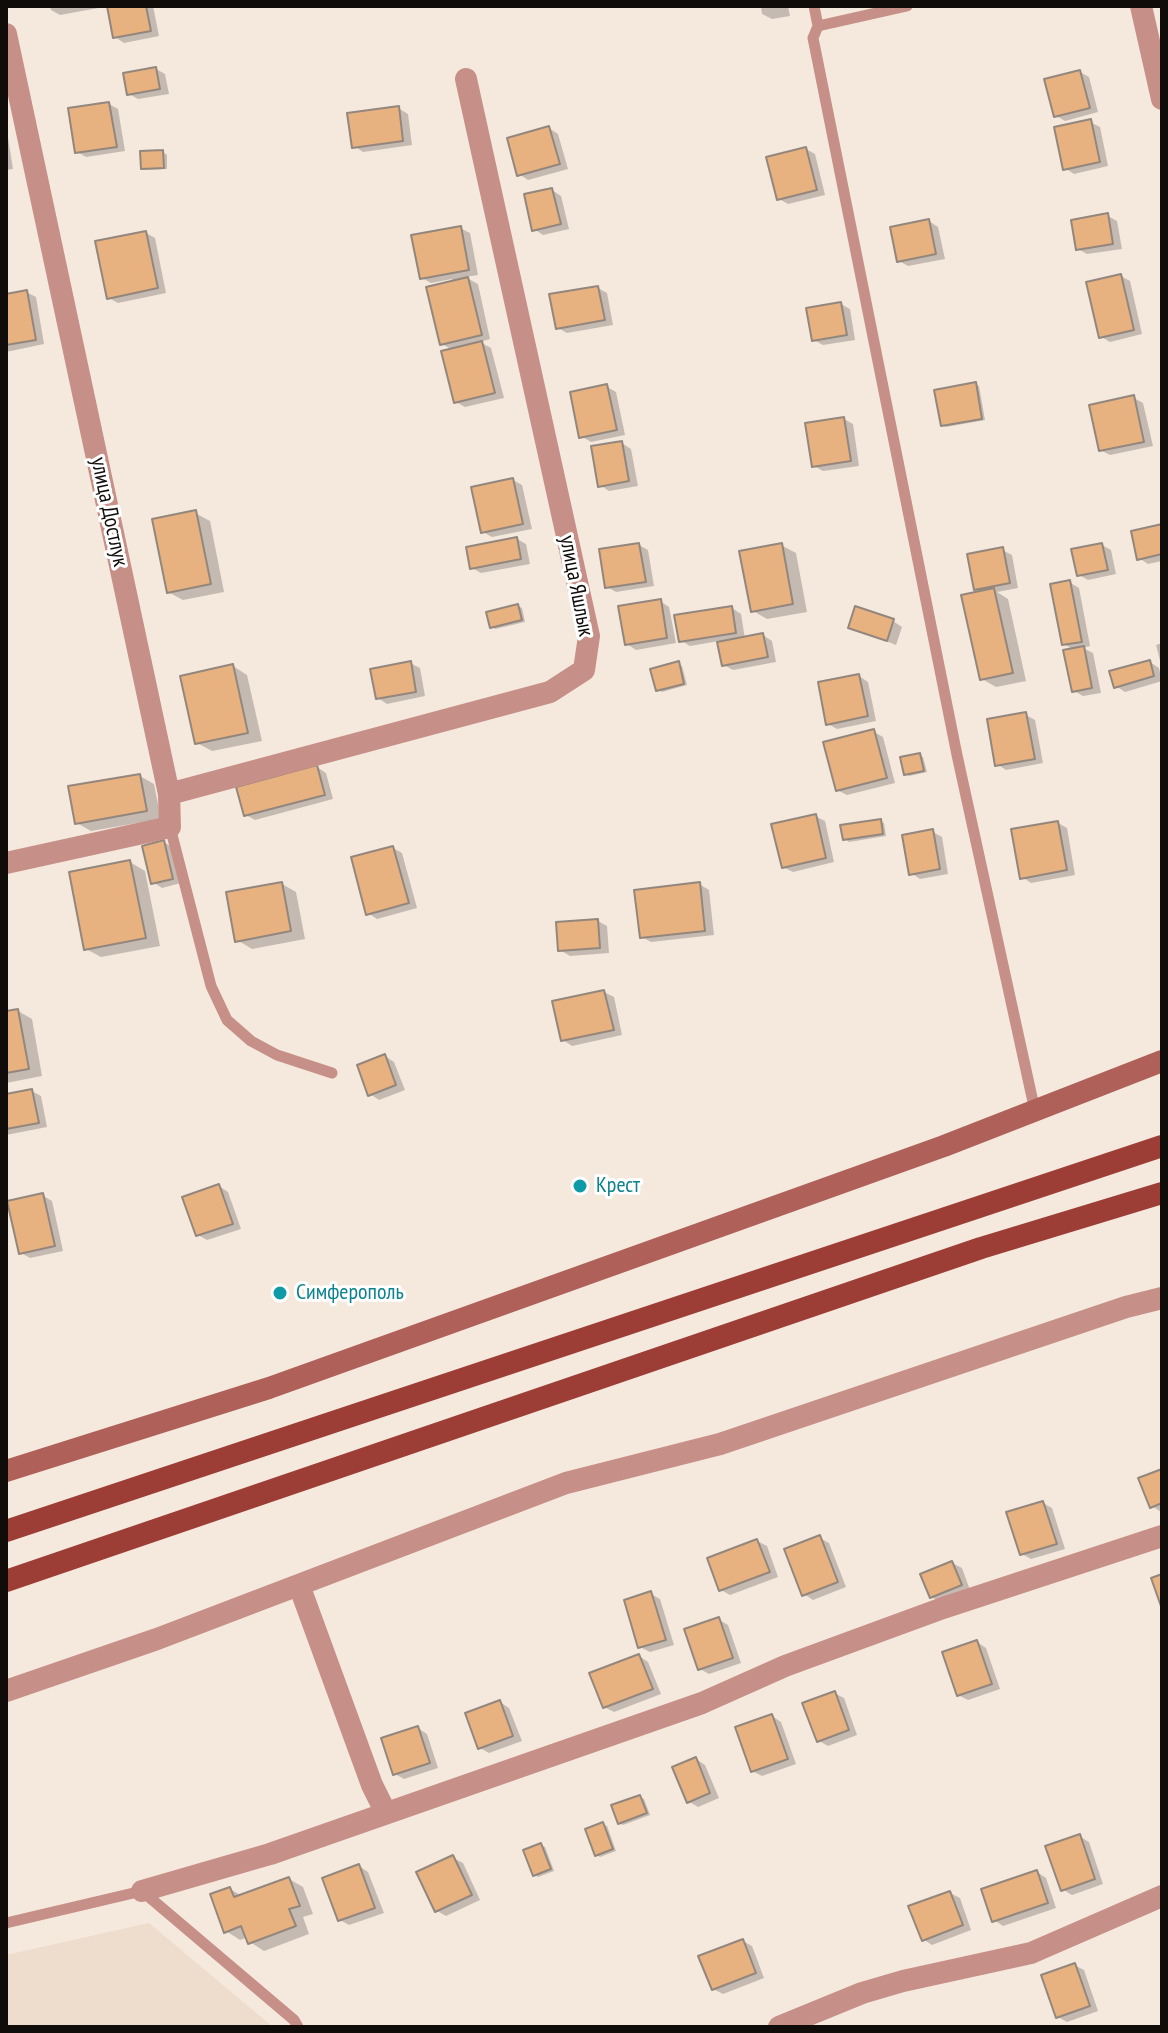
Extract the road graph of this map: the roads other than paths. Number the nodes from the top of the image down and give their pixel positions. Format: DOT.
graph roads {
  1 [pos="814,6"];
  2 [pos="907,6"];
  3 [pos="1141,6"];
  4 [pos="818,26"];
  5 [pos="6,34"];
  6 [pos="10,71"];
  7 [pos="466,79"];
  8 [pos="1162,99"];
  9 [pos="169,794"];
  10 [pos="170,827"];
  11 [pos="6,863"];
  12 [pos="1162,1061"];
  13 [pos="332,1073"];
  14 [pos="1035,1111"];
  15 [pos="1162,1146"];
  16 [pos="1162,1193"];
  17 [pos="1162,1298"];
  18 [pos="6,1471"];
  19 [pos="6,1531"];
  20 [pos="1162,1536"];
  21 [pos="6,1581"];
  22 [pos="299,1585"];
  23 [pos="6,1691"];
  24 [pos="386,1813"];
  25 [pos="142,1891"];
  26 [pos="1162,1896"];
  27 [pos="6,1923"];
  28 [pos="298,2027"];
  29 [pos="779,2027"];
  1 -- 4 [label="lane"];
  2 -- 4 [label="lane"];
  3 -- 8 [label="street"];
  4 -- 14 [label="lane"];
  5 -- 6 [label="street, улица Достлук"];
  6 -- 9 [label="street, улица Достлук"];
  7 -- 9 [label="street, улица Яшлык"];
  9 -- 10 [label="street, улица Достлук"];
  10 -- 11 [label="street"];
  10 -- 13 [label="lane"];
  12 -- 14 [label="main road"];
  14 -- 18 [label="main road"];
  15 -- 19 [label="main road"];
  16 -- 21 [label="main road"];
  17 -- 22 [label="street"];
  20 -- 24 [label="street"];
  22 -- 23 [label="street"];
  22 -- 24 [label="street"];
  24 -- 25 [label="street"];
  25 -- 27 [label="lane"];
  25 -- 28 [label="lane"];
  26 -- 29 [label="street"];
}
